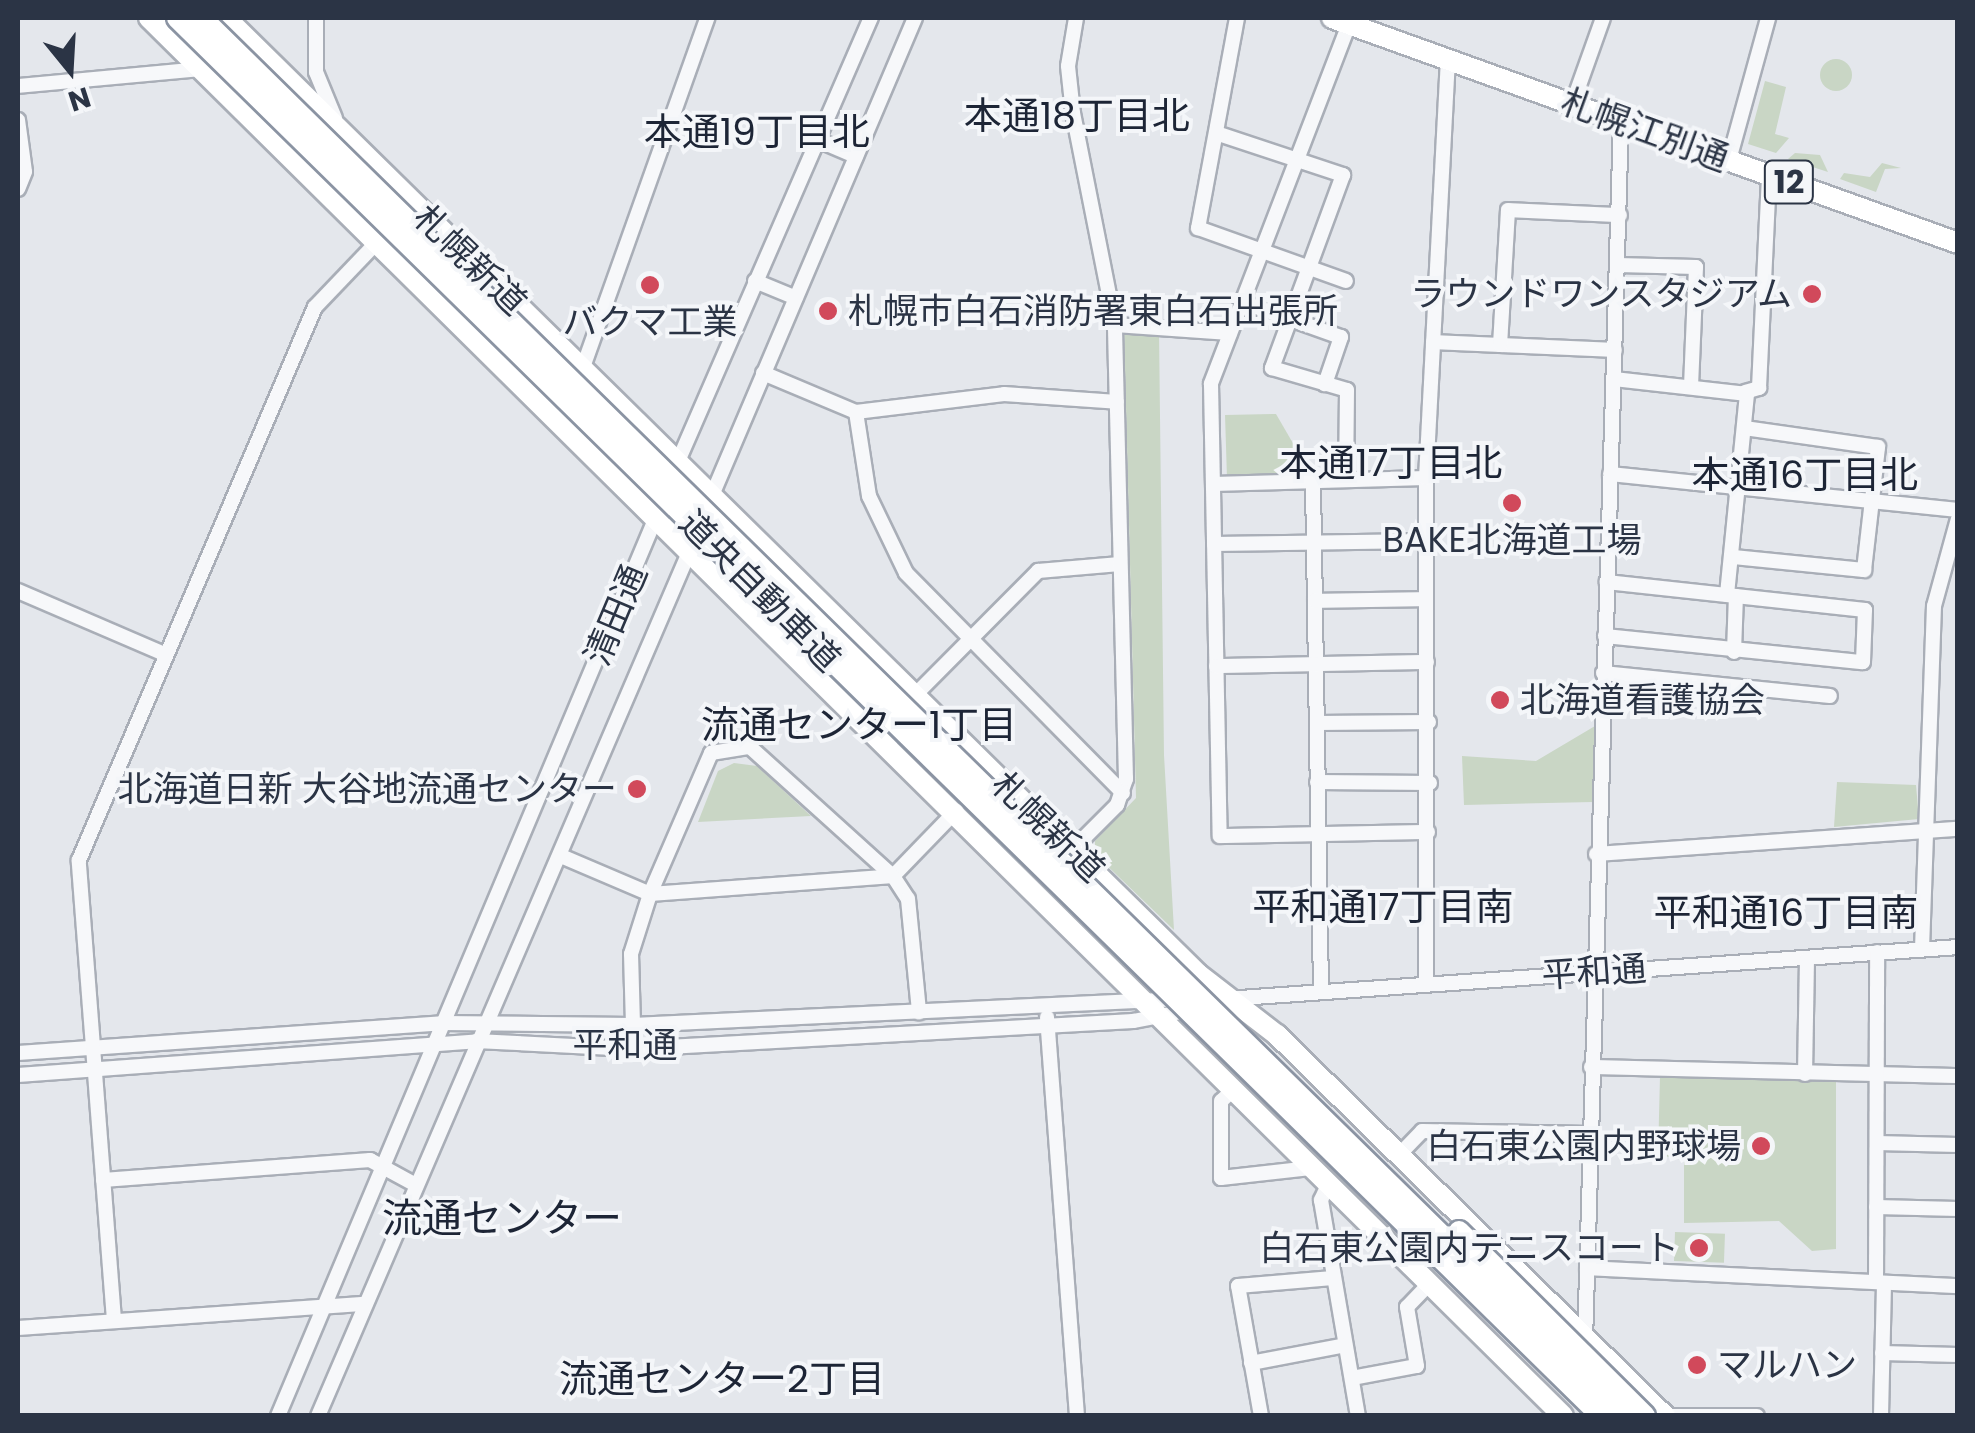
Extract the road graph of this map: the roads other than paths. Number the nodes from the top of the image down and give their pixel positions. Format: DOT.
graph roads {
  1 [pos="146,18"];
  2 [pos="177,18"];
  3 [pos="202,18"];
  4 [pos="226,18"];
  5 [pos="316,18"];
  6 [pos="706,18"];
  7 [pos="871,18"];
  8 [pos="915,18"];
  9 [pos="1076,18"];
  10 [pos="1237,18"];
  11 [pos="1603,18"];
  12 [pos="1768,18"];
  13 [pos="1340,21"];
  14 [pos="1448,59"];
  15 [pos="202,68"];
  16 [pos="18,86"];
  17 [pos="1572,105"];
  18 [pos="18,120"];
  19 [pos="1621,122"];
  20 [pos="1216,133"];
  21 [pos="343,134"];
  22 [pos="820,141"];
  23 [pos="856,156"];
  24 [pos="1295,156"];
  25 [pos="1729,160"];
  26 [pos="1769,175"];
  27 [pos="18,189"];
  28 [pos="414,205"];
  29 [pos="1620,215"];
  30 [pos="377,242"];
  31 [pos="1958,243"];
  32 [pos="1260,252"];
  33 [pos="1618,265"];
  34 [pos="1308,268"];
  35 [pos="754,281"];
  36 [pos="1346,281"];
  37 [pos="796,298"];
  38 [pos="1242,302"];
  39 [pos="1288,318"];
  40 [pos="1115,325"];
  41 [pos="1230,333"];
  42 [pos="1433,342"];
  43 [pos="1500,345"];
  44 [pos="1615,350"];
  45 [pos="582,370"];
  46 [pos="763,373"];
  47 [pos="1614,379"];
  48 [pos="1326,384"];
  49 [pos="1691,386"];
  50 [pos="1745,392"];
  51 [pos="1117,402"];
  52 [pos="856,412"];
  53 [pos="1744,428"];
  54 [pos="678,462"];
  55 [pos="1610,474"];
  56 [pos="1426,478"];
  57 [pos="1346,480"];
  58 [pos="1314,482"];
  59 [pos="1213,484"];
  60 [pos="1738,485"];
  61 [pos="711,496"];
  62 [pos="1870,502"];
  63 [pos="1958,510"];
  64 [pos="657,519"];
  65 [pos="1958,519"];
  66 [pos="1426,541"];
  67 [pos="1315,542"];
  68 [pos="1214,544"];
  69 [pos="690,550"];
  70 [pos="1952,553"];
  71 [pos="1733,557"];
  72 [pos="1120,564"];
  73 [pos="1606,582"];
  74 [pos="18,591"];
  75 [pos="1732,596"];
  76 [pos="1426,599"];
  77 [pos="1315,600"];
  78 [pos="1605,636"];
  79 [pos="969,640"];
  80 [pos="1734,652"];
  81 [pos="164,654"];
  82 [pos="1317,662"];
  83 [pos="1427,662"];
  84 [pos="1216,666"];
  85 [pos="1603,673"];
  86 [pos="916,696"];
  87 [pos="1830,696"];
  88 [pos="1429,722"];
  89 [pos="1317,723"];
  90 [pos="1317,782"];
  91 [pos="1430,783"];
  92 [pos="1124,792"];
  93 [pos="956,811"];
  94 [pos="1958,828"];
  95 [pos="1926,830"];
  96 [pos="1428,832"];
  97 [pos="1318,834"];
  98 [pos="1072,850"];
  99 [pos="1596,854"];
  100 [pos="562,856"];
  101 [pos="894,876"];
  102 [pos="650,894"];
  103 [pos="1958,947"];
  104 [pos="1922,949"];
  105 [pos="1876,952"];
  106 [pos="1806,959"];
  107 [pos="1594,972"];
  108 [pos="1426,985"];
  109 [pos="1321,991"];
  110 [pos="1146,999"];
  111 [pos="1231,1000"];
  112 [pos="1046,1006"];
  113 [pos="919,1012"];
  114 [pos="1164,1018"];
  115 [pos="487,1021"];
  116 [pos="442,1023"];
  117 [pos="634,1025"];
  118 [pos="1048,1025"];
  119 [pos="1276,1035"];
  120 [pos="476,1041"];
  121 [pos="92,1046"];
  122 [pos="432,1048"];
  123 [pos="18,1053"];
  124 [pos="1591,1067"];
  125 [pos="94,1069"];
  126 [pos="1805,1074"];
  127 [pos="18,1075"];
  128 [pos="1879,1076"];
  129 [pos="1958,1076"];
  130 [pos="1232,1090"];
  131 [pos="1590,1134"];
  132 [pos="1877,1143"];
  133 [pos="1958,1145"];
  134 [pos="1288,1146"];
  135 [pos="1399,1154"];
  136 [pos="385,1167"];
  137 [pos="1310,1168"];
  138 [pos="103,1180"];
  139 [pos="416,1185"];
  140 [pos="1328,1185"];
  141 [pos="1876,1207"];
  142 [pos="1958,1209"];
  143 [pos="1587,1268"];
  144 [pos="1333,1278"];
  145 [pos="1880,1282"];
  146 [pos="1428,1285"];
  147 [pos="1958,1286"];
  148 [pos="326,1304"];
  149 [pos="364,1304"];
  150 [pos="114,1320"];
  151 [pos="18,1328"];
  152 [pos="1585,1337"];
  153 [pos="1345,1345"];
  154 [pos="1882,1352"];
  155 [pos="1958,1355"];
  156 [pos="1251,1363"];
  157 [pos="1352,1378"];
  158 [pos="1353,1415"];
  159 [pos="278,1416"];
  160 [pos="318,1416"];
  161 [pos="1077,1416"];
  162 [pos="1261,1416"];
  163 [pos="1562,1416"];
  164 [pos="1583,1416"];
  165 [pos="1601,1416"];
  166 [pos="1626,1416"];
  167 [pos="1645,1416"];
  168 [pos="1665,1416"];
  169 [pos="1673,1416"];
  170 [pos="1757,1416"];
  171 [pos="1881,1416"];
  1 -- 15 [label="highway, 札幌新道"];
  2 -- 165 [label="highway, 道央自動車道, bridge"];
  3 -- 166 [label="highway, 道央自動車道, bridge"];
  4 -- 21 [label="highway, 札幌新道"];
  5 -- 21 [label="street"];
  6 -- 45 [label="street"];
  7 -- 22 [label="street, 清田通"];
  8 -- 23 [label="street, 清田通"];
  9 -- 40 [label="street"];
  10 -- 20 [label="street"];
  11 -- 17 [label="street"];
  12 -- 25 [label="street"];
  13 -- 14 [label="highway, 札幌江別通 / 12"];
  13 -- 24 [label="street"];
  14 -- 17 [label="highway, 札幌江別通 / 12"];
  14 -- 42 [label="street"];
  15 -- 16 [label="street"];
  15 -- 30 [label="highway, 札幌新道"];
  17 -- 19 [label="highway, 札幌江別通 / 12"];
  18 -- 27 [label="street"];
  19 -- 25 [label="highway, 札幌江別通 / 12"];
  19 -- 29 [label="street"];
  20 -- 24 [label="street"];
  20 -- 32 [label="street"];
  21 -- 28 [label="highway, 札幌新道"];
  22 -- 23 [label="street"];
  22 -- 35 [label="street, 清田通"];
  23 -- 37 [label="street, 清田通"];
  24 -- 32 [label="street"];
  24 -- 34 [label="street"];
  25 -- 26 [label="highway, 札幌江別通 / 12"];
  26 -- 31 [label="highway, 札幌江別通 / 12"];
  26 -- 50 [label="street"];
  28 -- 30 [label="street"];
  28 -- 45 [label="highway, 札幌新道"];
  29 -- 33 [label="street"];
  29 -- 43 [label="street"];
  30 -- 64 [label="highway, 札幌新道"];
  30 -- 81 [label="street"];
  32 -- 34 [label="street"];
  32 -- 38 [label="street"];
  33 -- 44 [label="street"];
  33 -- 49 [label="street"];
  34 -- 36 [label="street"];
  34 -- 39 [label="street"];
  35 -- 37 [label="street"];
  35 -- 54 [label="street, 清田通"];
  37 -- 46 [label="street, 清田通"];
  38 -- 39 [label="street"];
  38 -- 41 [label="street"];
  39 -- 48 [label="street"];
  39 -- 48 [label="street"];
  40 -- 41 [label="street"];
  40 -- 51 [label="street"];
  41 -- 59 [label="street"];
  42 -- 43 [label="street"];
  42 -- 56 [label="street"];
  43 -- 44 [label="street"];
  44 -- 47 [label="street"];
  45 -- 54 [label="highway, 札幌新道"];
  46 -- 52 [label="street"];
  46 -- 61 [label="street, 清田通"];
  47 -- 49 [label="street"];
  47 -- 55 [label="street"];
  48 -- 57 [label="street"];
  49 -- 50 [label="street"];
  50 -- 53 [label="street"];
  51 -- 52 [label="street"];
  51 -- 72 [label="street"];
  52 -- 79 [label="street"];
  53 -- 60 [label="street"];
  53 -- 62 [label="street"];
  54 -- 61 [label="highway, 札幌新道"];
  54 -- 64 [label="street, 清田通"];
  55 -- 60 [label="street"];
  55 -- 73 [label="street"];
  56 -- 57 [label="street"];
  56 -- 66 [label="street"];
  57 -- 58 [label="street"];
  58 -- 59 [label="street"];
  58 -- 67 [label="street"];
  59 -- 68 [label="street"];
  60 -- 62 [label="street"];
  60 -- 71 [label="street"];
  61 -- 69 [label="street, 清田通"];
  61 -- 86 [label="highway, 札幌新道"];
  62 -- 63 [label="street"];
  62 -- 71 [label="street"];
  64 -- 69 [label="highway, 札幌新道"];
  64 -- 116 [label="street, 清田通"];
  65 -- 70 [label="street"];
  66 -- 67 [label="street"];
  66 -- 76 [label="street"];
  67 -- 68 [label="street"];
  67 -- 77 [label="street"];
  68 -- 84 [label="street"];
  69 -- 93 [label="highway, 札幌新道"];
  69 -- 100 [label="street, 清田通"];
  70 -- 95 [label="street"];
  71 -- 75 [label="street"];
  72 -- 79 [label="street"];
  72 -- 92 [label="street"];
  73 -- 75 [label="street"];
  73 -- 78 [label="street"];
  74 -- 81 [label="street"];
  75 -- 80 [label="street"];
  75 -- 80 [label="street"];
  76 -- 77 [label="street"];
  76 -- 83 [label="street"];
  77 -- 82 [label="street"];
  78 -- 80 [label="street"];
  78 -- 85 [label="street"];
  79 -- 86 [label="street"];
  79 -- 92 [label="street"];
  81 -- 121 [label="street"];
  82 -- 83 [label="street"];
  82 -- 84 [label="street"];
  82 -- 89 [label="street"];
  83 -- 88 [label="street"];
  84 -- 97 [label="street"];
  85 -- 87 [label="street"];
  85 -- 99 [label="street"];
  86 -- 98 [label="highway, 札幌新道"];
  88 -- 89 [label="street"];
  88 -- 91 [label="street"];
  89 -- 90 [label="street"];
  90 -- 91 [label="street"];
  90 -- 97 [label="street"];
  91 -- 96 [label="street"];
  92 -- 98 [label="street"];
  93 -- 101 [label="street"];
  93 -- 110 [label="highway, 札幌新道"];
  94 -- 95 [label="street"];
  95 -- 99 [label="street"];
  95 -- 104 [label="street"];
  96 -- 97 [label="street"];
  96 -- 108 [label="street"];
  97 -- 109 [label="street"];
  98 -- 111 [label="highway, 札幌新道"];
  99 -- 107 [label="street"];
  100 -- 102 [label="street"];
  100 -- 115 [label="street, 清田通"];
  101 -- 102 [label="street"];
  101 -- 102 [label="street"];
  101 -- 113 [label="street"];
  102 -- 117 [label="street"];
  103 -- 104 [label="street, 平和通"];
  104 -- 105 [label="street, 平和通"];
  105 -- 106 [label="street, 平和通"];
  105 -- 128 [label="street"];
  106 -- 107 [label="street, 平和通"];
  106 -- 126 [label="street"];
  107 -- 108 [label="street, 平和通"];
  107 -- 124 [label="street"];
  108 -- 109 [label="street, 平和通"];
  109 -- 111 [label="street, 平和通"];
  110 -- 111 [label="street, 平和通"];
  110 -- 112 [label="street, 平和通"];
  110 -- 114 [label="highway, 札幌新道"];
  111 -- 114 [label="street, 平和通"];
  111 -- 119 [label="highway, 札幌新道"];
  112 -- 113 [label="street, 平和通"];
  112 -- 118 [label="street"];
  113 -- 117 [label="street, 平和通"];
  114 -- 118 [label="street, 平和通"];
  114 -- 130 [label="highway, 札幌新道"];
  115 -- 116 [label="street, 平和通"];
  115 -- 117 [label="street, 平和通"];
  115 -- 120 [label="street, 清田通"];
  116 -- 121 [label="street, 平和通"];
  116 -- 122 [label="street, 清田通"];
  118 -- 120 [label="street, 平和通"];
  118 -- 161 [label="street"];
  119 -- 135 [label="highway, 札幌新道"];
  119 -- 167 [label="highway, bridge"];
  120 -- 122 [label="street, 平和通"];
  120 -- 139 [label="street, 清田通"];
  121 -- 123 [label="street, 平和通"];
  121 -- 125 [label="street"];
  122 -- 125 [label="street, 平和通"];
  122 -- 136 [label="street, 清田通"];
  124 -- 126 [label="street"];
  124 -- 131 [label="street"];
  125 -- 127 [label="street, 平和通"];
  125 -- 138 [label="street"];
  126 -- 128 [label="street"];
  128 -- 129 [label="street"];
  128 -- 132 [label="street"];
  130 -- 134 [label="highway, 札幌新道"];
  130 -- 137 [label="street"];
  131 -- 135 [label="street"];
  131 -- 143 [label="street"];
  132 -- 133 [label="street"];
  132 -- 141 [label="street"];
  134 -- 137 [label="highway, 札幌新道"];
  134 -- 164 [label="highway"];
  135 -- 152 [label="highway, 札幌新道"];
  136 -- 138 [label="street"];
  136 -- 139 [label="street"];
  136 -- 148 [label="street, 清田通"];
  137 -- 140 [label="highway, 札幌新道"];
  138 -- 150 [label="street"];
  139 -- 149 [label="street, 清田通"];
  140 -- 144 [label="street"];
  140 -- 146 [label="highway, 札幌新道"];
  141 -- 142 [label="street"];
  141 -- 145 [label="street"];
  143 -- 145 [label="street"];
  143 -- 152 [label="street"];
  144 -- 153 [label="street"];
  144 -- 156 [label="street"];
  145 -- 147 [label="street"];
  145 -- 154 [label="street"];
  146 -- 157 [label="street"];
  146 -- 163 [label="highway, 札幌新道"];
  148 -- 149 [label="street"];
  148 -- 150 [label="street"];
  148 -- 159 [label="street, 清田通"];
  149 -- 160 [label="street, 清田通"];
  150 -- 151 [label="street"];
  152 -- 164 [label="street"];
  152 -- 168 [label="highway, 札幌新道"];
  153 -- 156 [label="street"];
  153 -- 157 [label="street"];
  154 -- 155 [label="street"];
  154 -- 171 [label="street"];
  156 -- 162 [label="street"];
  157 -- 158 [label="street"];
  169 -- 170 [label="street"];
}
